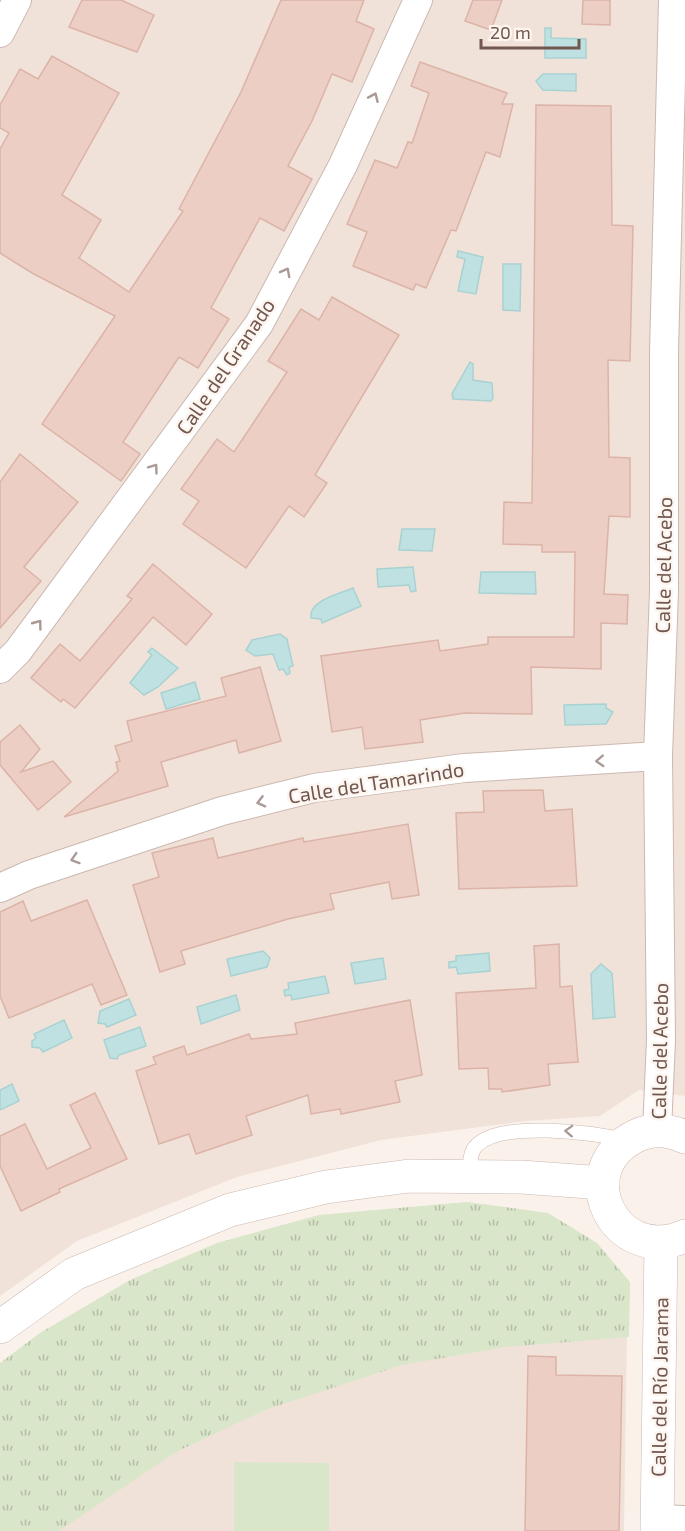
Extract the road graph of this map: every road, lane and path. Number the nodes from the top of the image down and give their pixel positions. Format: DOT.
graph roads {
  1 [pos="16,0"];
  2 [pos="418,0"];
  3 [pos="673,0"];
  4 [pos="0,33"];
  5 [pos="0,669"];
  6 [pos="673,694"];
  7 [pos="658,756"];
  8 [pos="0,888"];
  9 [pos="671,1134"];
  10 [pos="626,1141"];
  11 [pos="469,1176"];
  12 [pos="603,1182"];
  13 [pos="673,1240"];
  14 [pos="0,1327"];
  15 [pos="666,1523"];
  1 -- 4 [label="street"];
  5 -- 2 [label="street, Calle del Granado, one-way"];
  3 -- 6 [label="street, Calle del Acebo"];
  6 -- 7 [label="street, Calle del Acebo"];
  7 -- 8 [label="street, Calle del Tamarindo, one-way"];
  7 -- 9 [label="street, Calle del Acebo"];
  9 -- 10 [label="street"];
  10 -- 11 [label="lane, one-way"];
  10 -- 12 [label="street"];
  11 -- 12 [label="street"];
  11 -- 14 [label="street"];
  12 -- 13 [label="street"];
  13 -- 15 [label="street, Calle del Río Jarama"];
}
